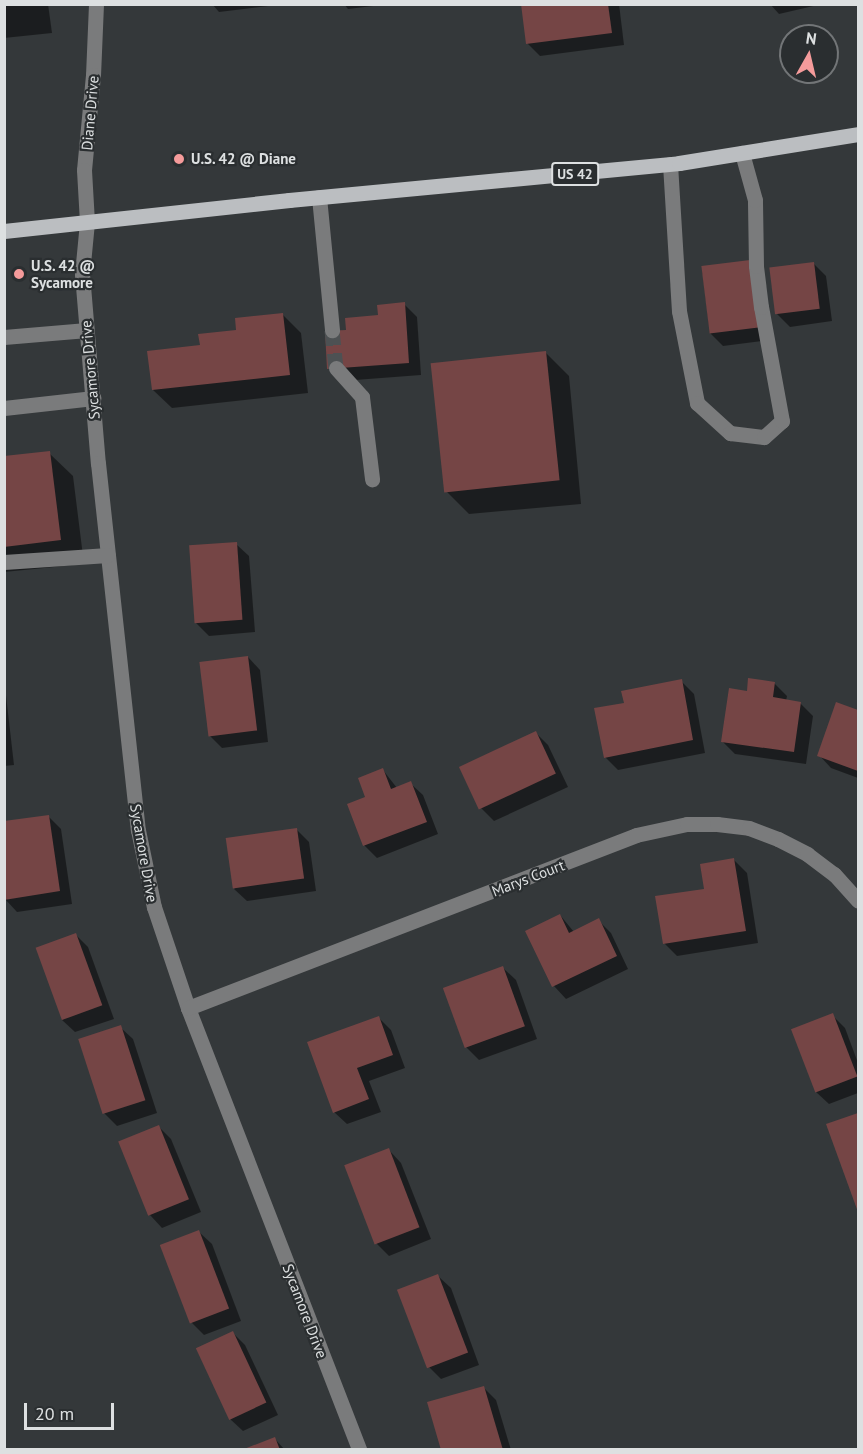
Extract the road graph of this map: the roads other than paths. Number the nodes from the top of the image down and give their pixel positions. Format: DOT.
graph roads {
  1 [pos="96,4"];
  2 [pos="858,134"];
  3 [pos="742,153"];
  4 [pos="670,164"];
  5 [pos="319,198"];
  6 [pos="87,222"];
  7 [pos="4,231"];
  8 [pos="87,330"];
  9 [pos="332,330"];
  10 [pos="4,337"];
  11 [pos="336,368"];
  12 [pos="93,398"];
  13 [pos="4,408"];
  14 [pos="372,479"];
  15 [pos="108,555"];
  16 [pos="4,562"];
  17 [pos="858,901"];
  18 [pos="188,1008"];
  19 [pos="359,1449"];
  1 -- 6 [label="street, Diane Drive"];
  2 -- 3 [label="main road, US 42"];
  3 -- 4 [label="main road, US 42"];
  3 -- 4 [label="street"];
  4 -- 5 [label="main road, US 42"];
  5 -- 6 [label="main road, US 42"];
  5 -- 9 [label="street"];
  6 -- 7 [label="main road, US 42"];
  6 -- 8 [label="street, Sycamore Drive"];
  8 -- 10 [label="street"];
  8 -- 12 [label="street, Sycamore Drive"];
  11 -- 14 [label="street"];
  12 -- 13 [label="street"];
  12 -- 15 [label="street, Sycamore Drive"];
  15 -- 16 [label="street"];
  15 -- 18 [label="street, Sycamore Drive"];
  17 -- 18 [label="street, Marys Court"];
  18 -- 19 [label="street, Sycamore Drive"];
}
